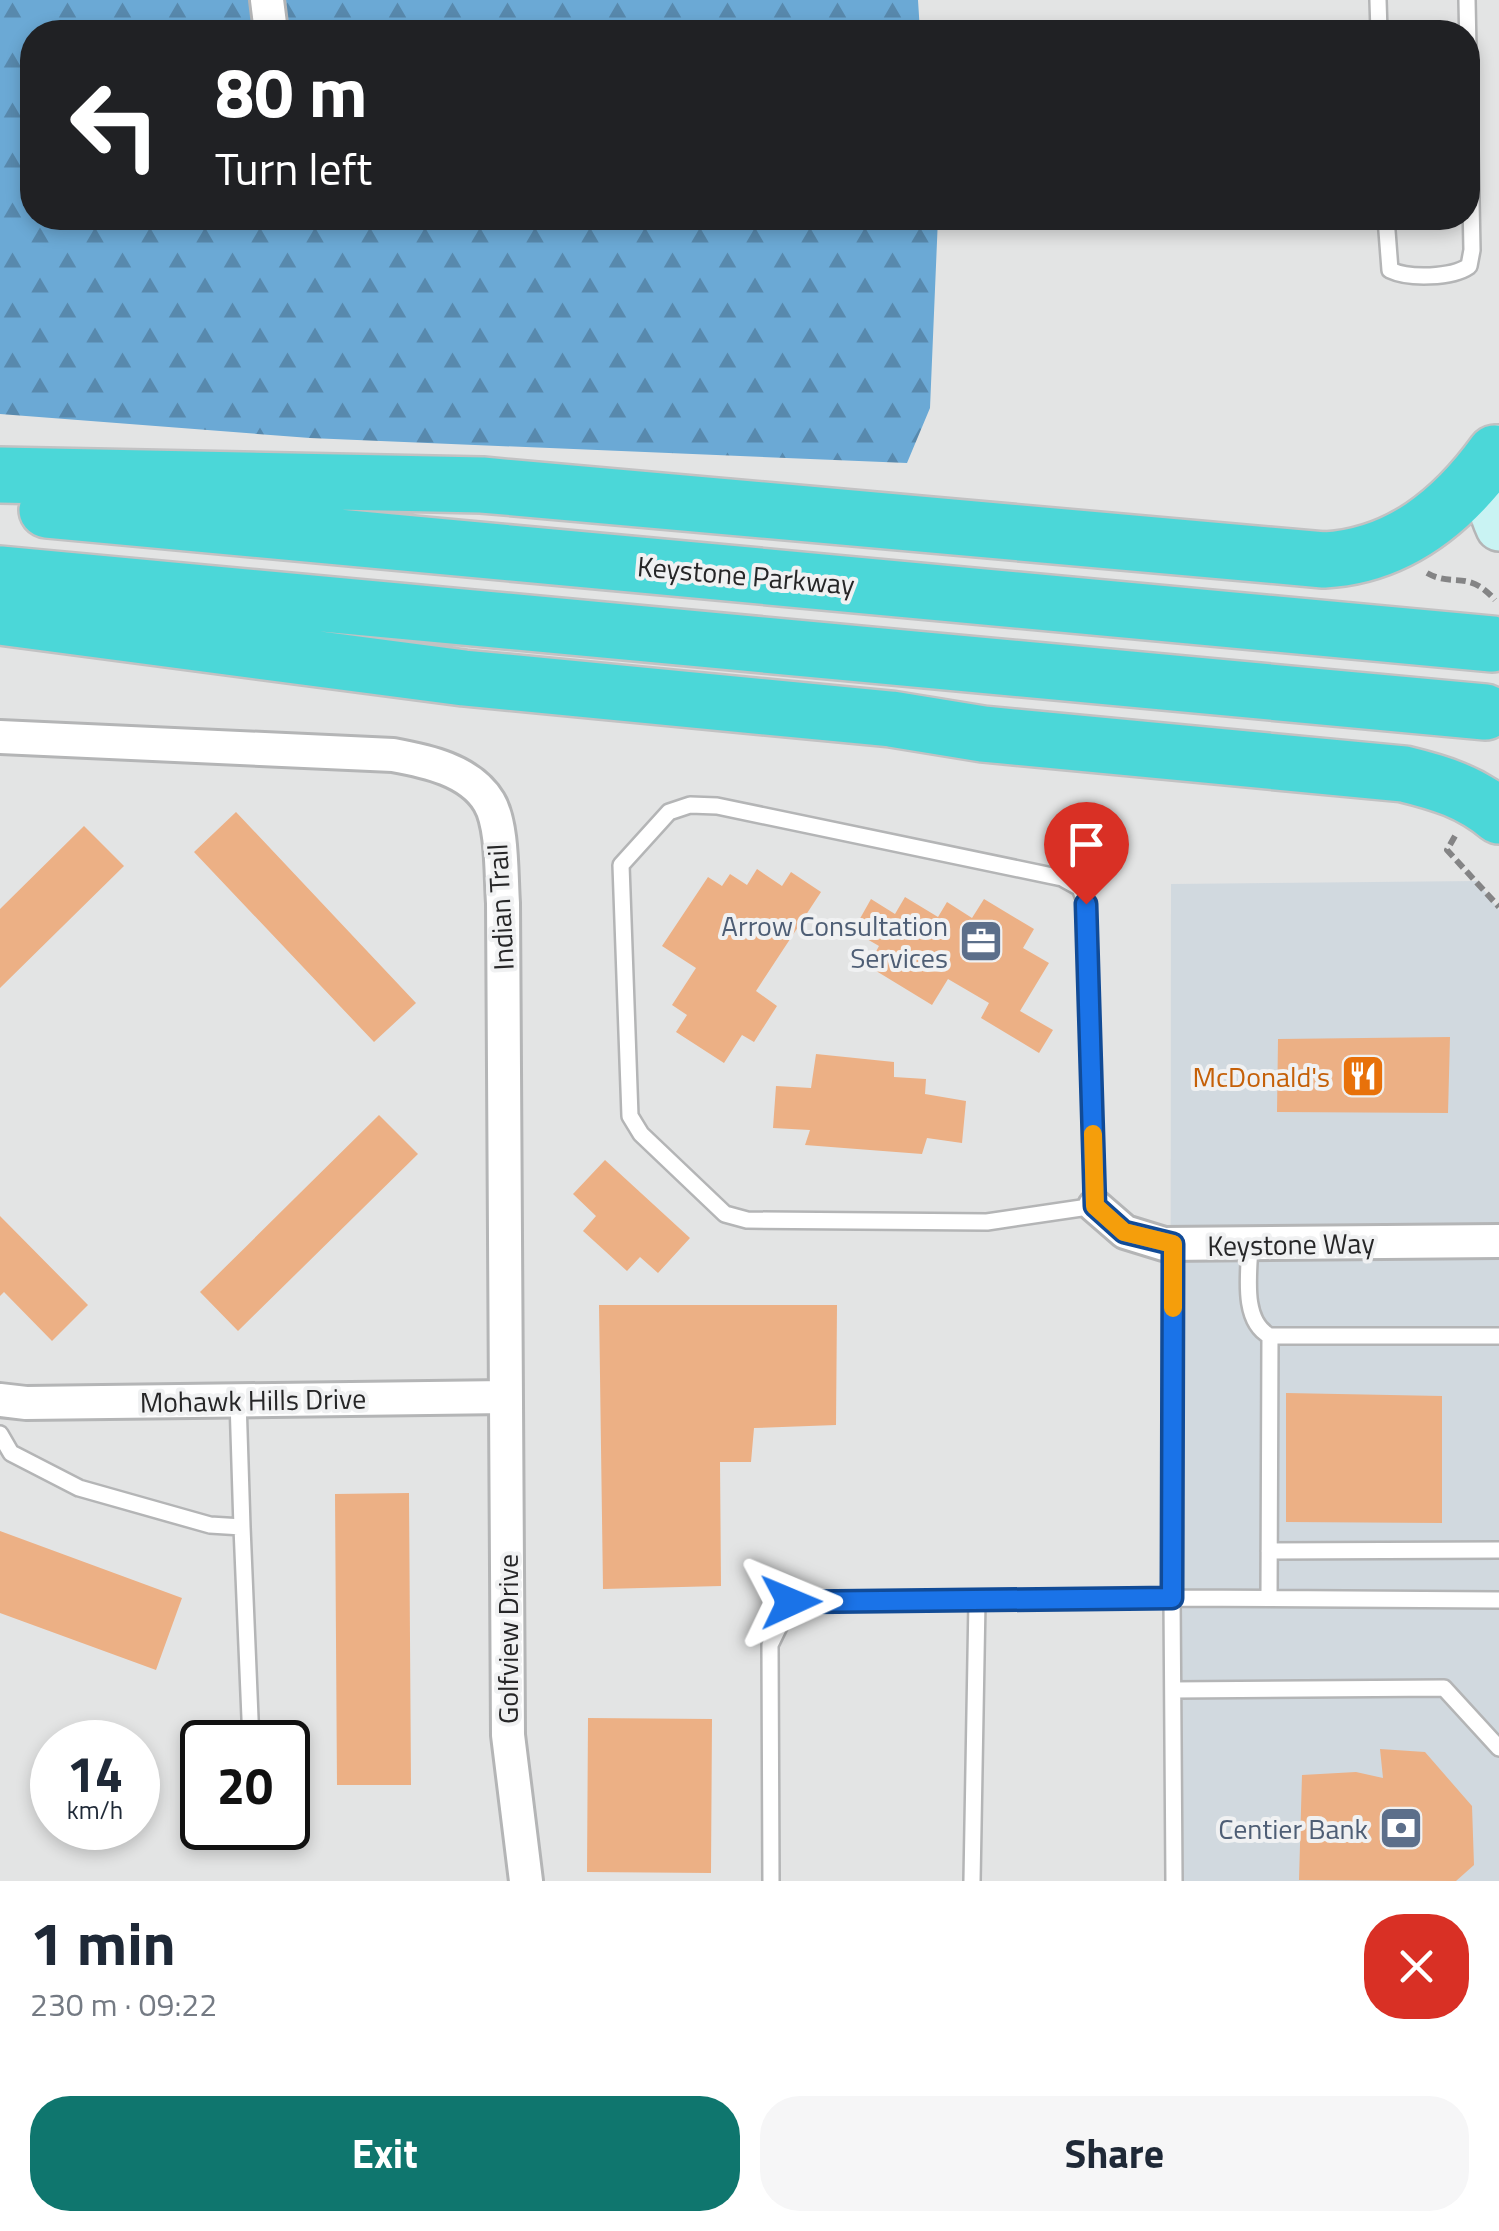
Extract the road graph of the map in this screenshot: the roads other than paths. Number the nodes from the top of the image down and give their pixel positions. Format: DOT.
graph roads {
  1 [pos="1386,230"];
  2 [pos="1472,230"];
  3 [pos="1497,451"];
  4 [pos="0,475"];
  5 [pos="0,505"];
  6 [pos="1499,528"];
  7 [pos="0,574"];
  8 [pos="0,617"];
  9 [pos="1496,625"];
  10 [pos="1485,712"];
  11 [pos="0,737"];
  12 [pos="1499,816"];
  13 [pos="1095,1206"];
  14 [pos="1499,1241"];
  15 [pos="1173,1244"];
  16 [pos="1250,1245"];
  17 [pos="1270,1336"];
  18 [pos="1499,1336"];
  19 [pos="506,1397"];
  20 [pos="0,1400"];
  21 [pos="238,1400"];
  22 [pos="0,1434"];
  23 [pos="242,1527"];
  24 [pos="1499,1550"];
  25 [pos="1269,1551"];
  26 [pos="1172,1598"];
  27 [pos="1269,1598"];
  28 [pos="977,1600"];
  29 [pos="1499,1600"];
  30 [pos="1174,1690"];
  31 [pos="250,1720"];
  32 [pos="1499,1748"];
  33 [pos="526,1881"];
  34 [pos="771,1881"];
  35 [pos="972,1881"];
  36 [pos="1174,1881"];
  1 -- 2 [label="lane"];
  3 -- 4 [label="highway"];
  3 -- 6 [label="main road"];
  5 -- 9 [label="highway, Keystone Parkway"];
  7 -- 10 [label="highway"];
  8 -- 12 [label="highway"];
  11 -- 19 [label="street, Indian Trail"];
  13 -- 13 [label="lane"];
  13 -- 15 [label="street, Keystone Way"];
  14 -- 16 [label="street, Keystone Way"];
  15 -- 16 [label="street, Keystone Way"];
  15 -- 26 [label="lane"];
  16 -- 17 [label="lane"];
  17 -- 18 [label="lane"];
  17 -- 25 [label="lane"];
  19 -- 21 [label="street, Mohawk Hills Drive"];
  19 -- 33 [label="street, Golfview Drive"];
  20 -- 21 [label="street, Mohawk Hills Drive"];
  21 -- 23 [label="lane"];
  22 -- 23 [label="lane"];
  23 -- 31 [label="lane"];
  24 -- 25 [label="lane"];
  25 -- 27 [label="lane"];
  26 -- 27 [label="lane"];
  26 -- 28 [label="lane"];
  26 -- 30 [label="lane"];
  27 -- 29 [label="lane"];
  28 -- 34 [label="lane"];
  28 -- 35 [label="lane"];
  30 -- 32 [label="lane"];
  30 -- 36 [label="lane"];
}
